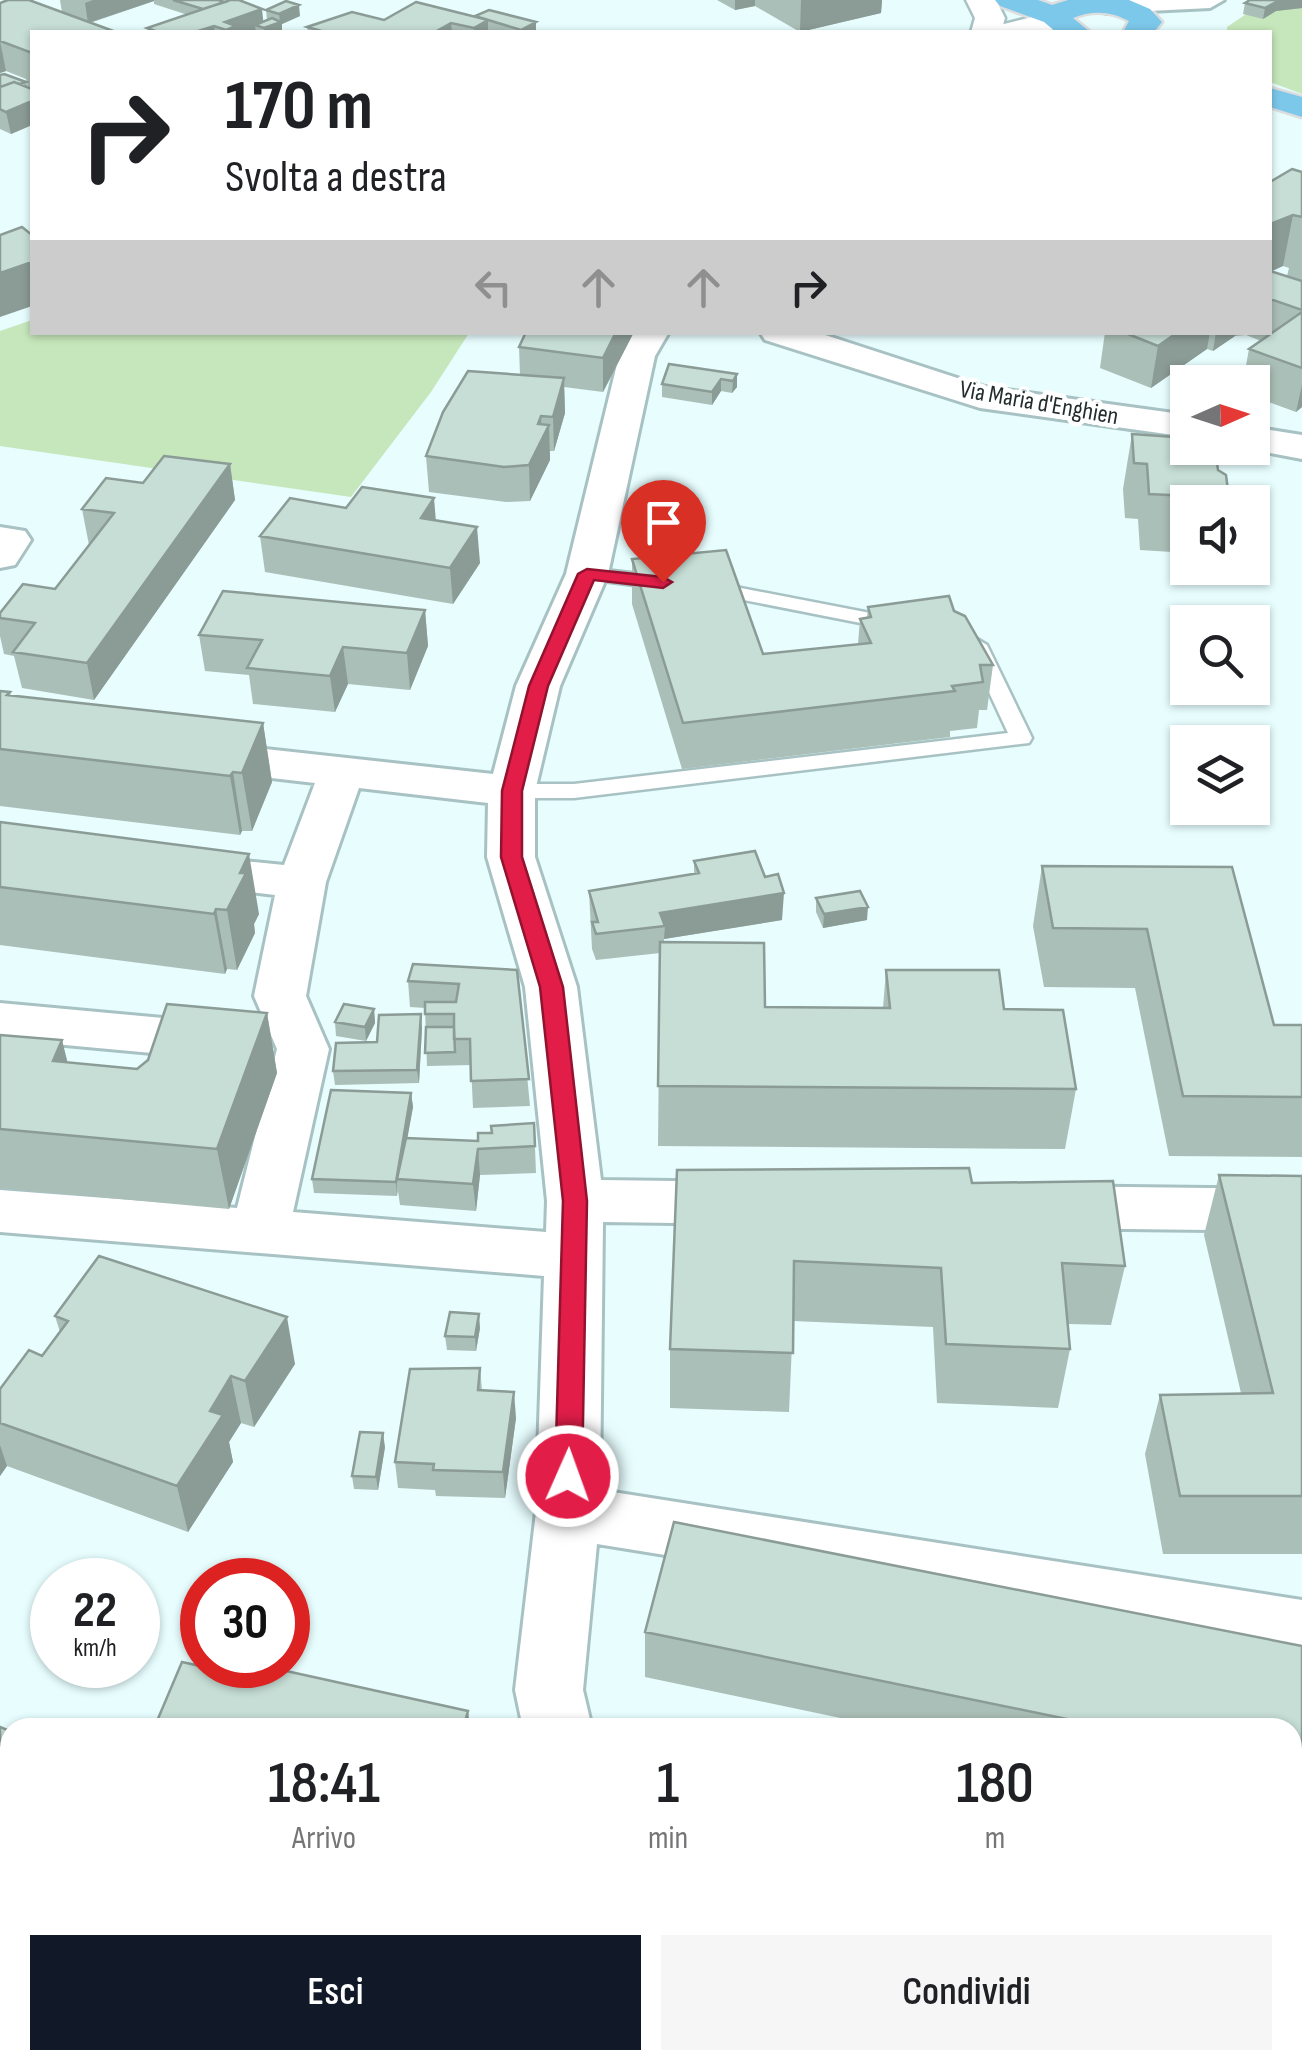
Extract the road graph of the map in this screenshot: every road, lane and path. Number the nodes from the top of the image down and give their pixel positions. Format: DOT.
graph roads {
  1 [pos="981,0"];
  2 [pos="1010,0"];
  3 [pos="1222,1"];
  4 [pos="1079,13"];
  5 [pos="1148,28"];
  6 [pos="987,30"];
  7 [pos="1015,30"];
  8 [pos="1200,30"];
  9 [pos="1272,97"];
  10 [pos="1302,107"];
  11 [pos="648,335"];
  12 [pos="787,335"];
  13 [pos="1170,423"];
  14 [pos="1270,441"];
  15 [pos="1302,446"];
  16 [pos="0,539"];
  17 [pos="0,556"];
  18 [pos="587,574"];
  19 [pos="920,630"];
  20 [pos="957,637"];
  21 [pos="152,750"];
  22 [pos="342,772"];
  23 [pos="512,791"];
  24 [pos="132,866"];
  25 [pos="302,882"];
  26 [pos="0,1021"];
  27 [pos="303,1049"];
  28 [pos="575,1201"];
  29 [pos="791,1204"];
  30 [pos="988,1206"];
  31 [pos="1302,1210"];
  32 [pos="0,1211"];
  33 [pos="260,1230"];
  34 [pos="574,1256"];
  35 [pos="568,1512"];
  36 [pos="1302,1629"];
  37 [pos="556,1718"];
  1 -- 6 [label="street"];
  2 -- 4 [label="main road"];
  3 -- 4 [label="street"];
  3 -- 5 [label="street"];
  3 -- 8 [label="street"];
  4 -- 5 [label="main road"];
  4 -- 7 [label="street"];
  9 -- 10 [label="main road"];
  11 -- 18 [label="street"];
  12 -- 13 [label="street, Via Maria d'Enghien"];
  14 -- 15 [label="street"];
  16 -- 17 [label="street"];
  18 -- 19 [label="lane"];
  18 -- 23 [label="street"];
  20 -- 23 [label="lane"];
  21 -- 22 [label="street"];
  22 -- 23 [label="street"];
  22 -- 25 [label="street"];
  23 -- 28 [label="street"];
  24 -- 25 [label="street"];
  25 -- 27 [label="street"];
  26 -- 27 [label="street"];
  27 -- 33 [label="street"];
  28 -- 29 [label="street"];
  28 -- 34 [label="street"];
  30 -- 31 [label="street"];
  32 -- 33 [label="street"];
  33 -- 34 [label="street"];
  34 -- 35 [label="street"];
  35 -- 36 [label="street"];
  35 -- 37 [label="street"];
}
